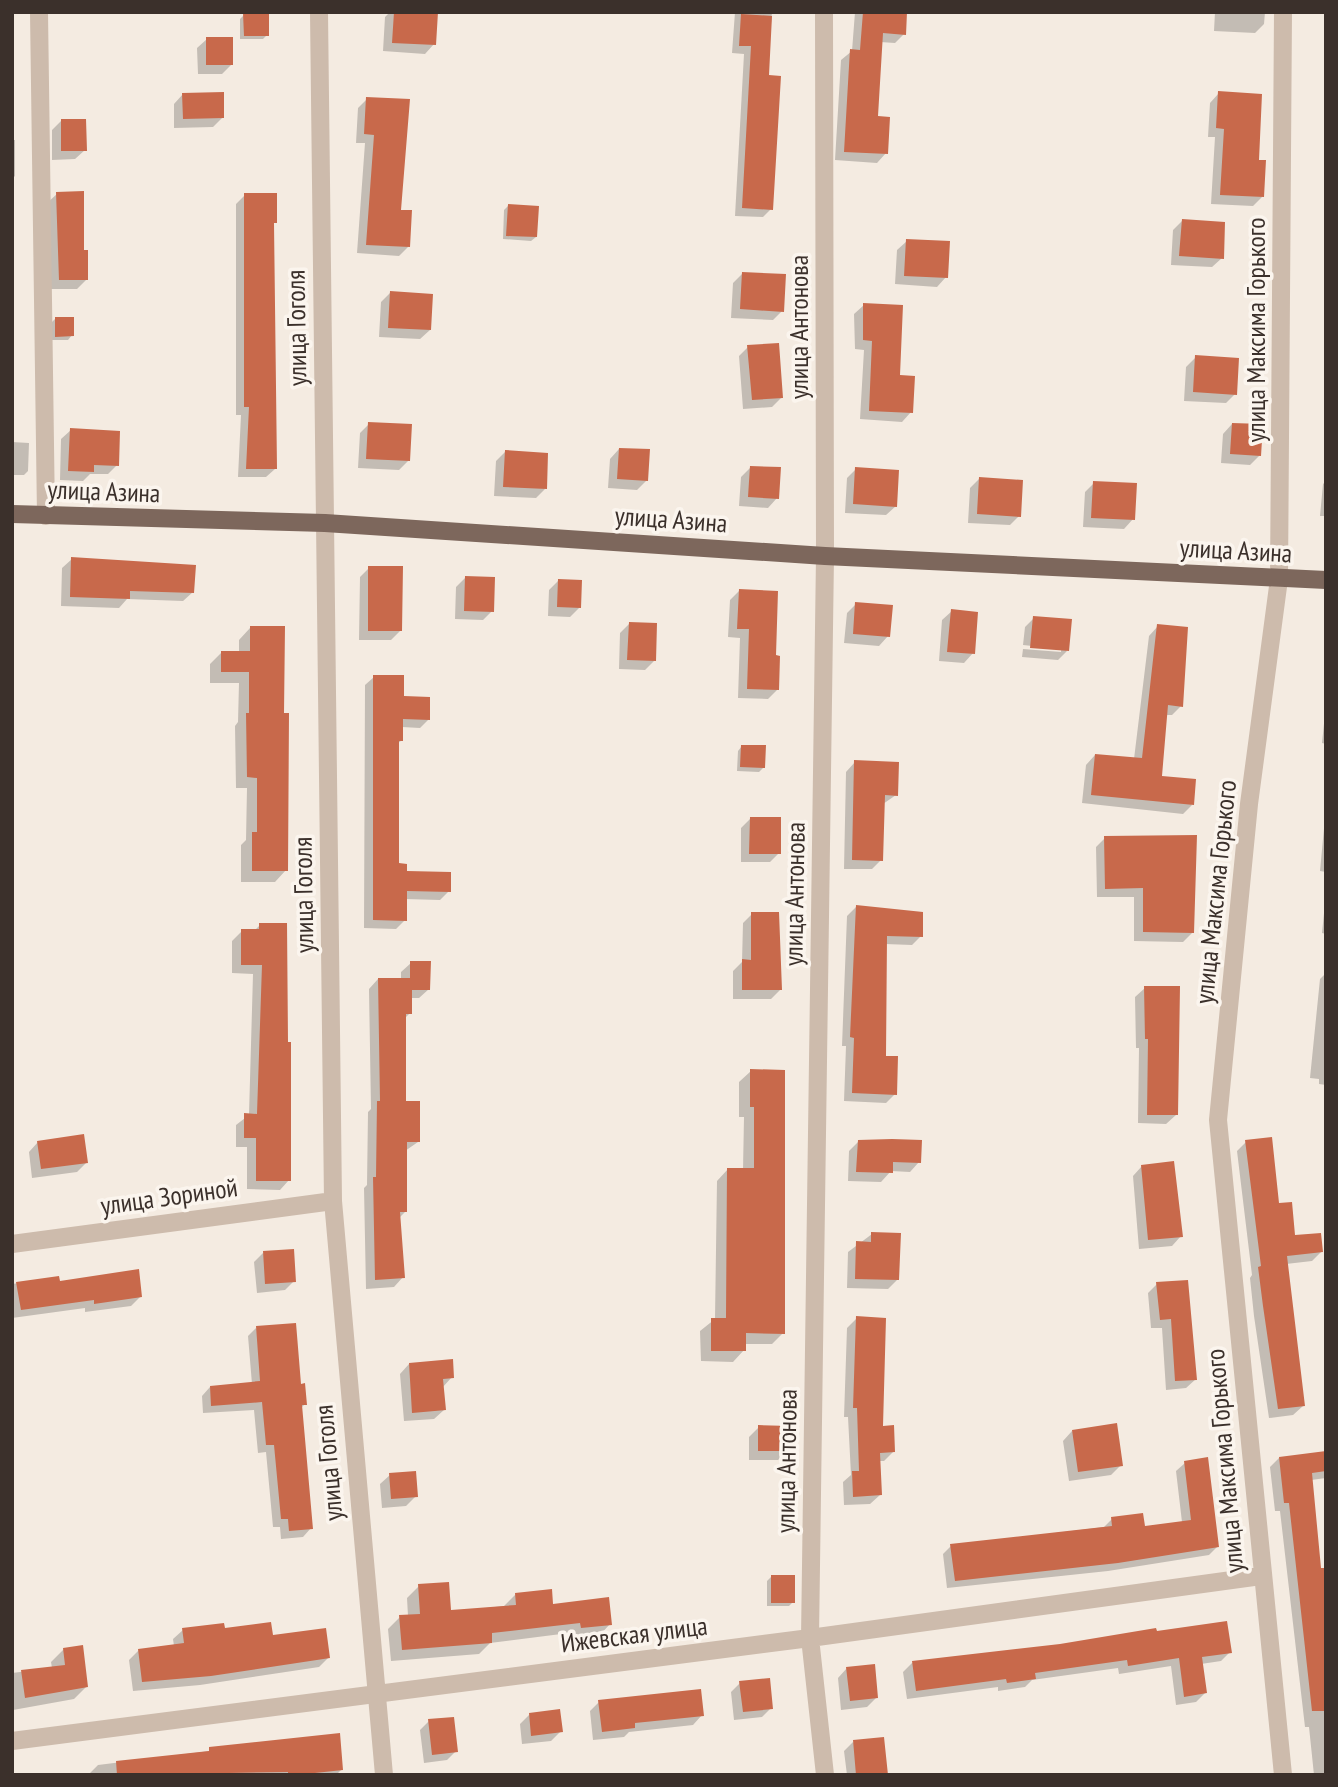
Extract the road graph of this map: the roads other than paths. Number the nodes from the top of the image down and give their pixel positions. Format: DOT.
graph roads {
  1 [pos="39,12"];
  2 [pos="319,12"];
  3 [pos="824,12"];
  4 [pos="1283,12"];
  5 [pos="12,514"];
  6 [pos="47,516"];
  7 [pos="324,523"];
  8 [pos="825,556"];
  9 [pos="1279,579"];
  10 [pos="1326,580"];
  11 [pos="332,1201"];
  12 [pos="12,1244"];
  13 [pos="1261,1576"];
  14 [pos="810,1638"];
  15 [pos="374,1692"];
  16 [pos="12,1741"];
  17 [pos="384,1775"];
  18 [pos="825,1775"];
  19 [pos="1283,1775"];
  1 -- 6 [label="street"];
  2 -- 7 [label="street, улица Гоголя"];
  3 -- 8 [label="street, улица Антонова"];
  4 -- 9 [label="street, улица Максима Горького"];
  5 -- 6 [label="main road, улица Азина"];
  6 -- 7 [label="main road, улица Азина"];
  7 -- 8 [label="main road, улица Азина"];
  7 -- 11 [label="street, улица Гоголя"];
  8 -- 9 [label="main road, улица Азина"];
  8 -- 14 [label="street, улица Антонова"];
  9 -- 10 [label="main road, улица Азина"];
  9 -- 13 [label="street, улица Максима Горького"];
  11 -- 12 [label="street, улица Зориной"];
  11 -- 15 [label="street, улица Гоголя"];
  13 -- 14 [label="street, Ижевская улица"];
  13 -- 19 [label="street, улица Максима Горького"];
  14 -- 15 [label="street, Ижевская улица"];
  14 -- 18 [label="street, улица Антонова"];
  15 -- 16 [label="street, Ижевская улица"];
  15 -- 17 [label="street, улица Гоголя"];
}
